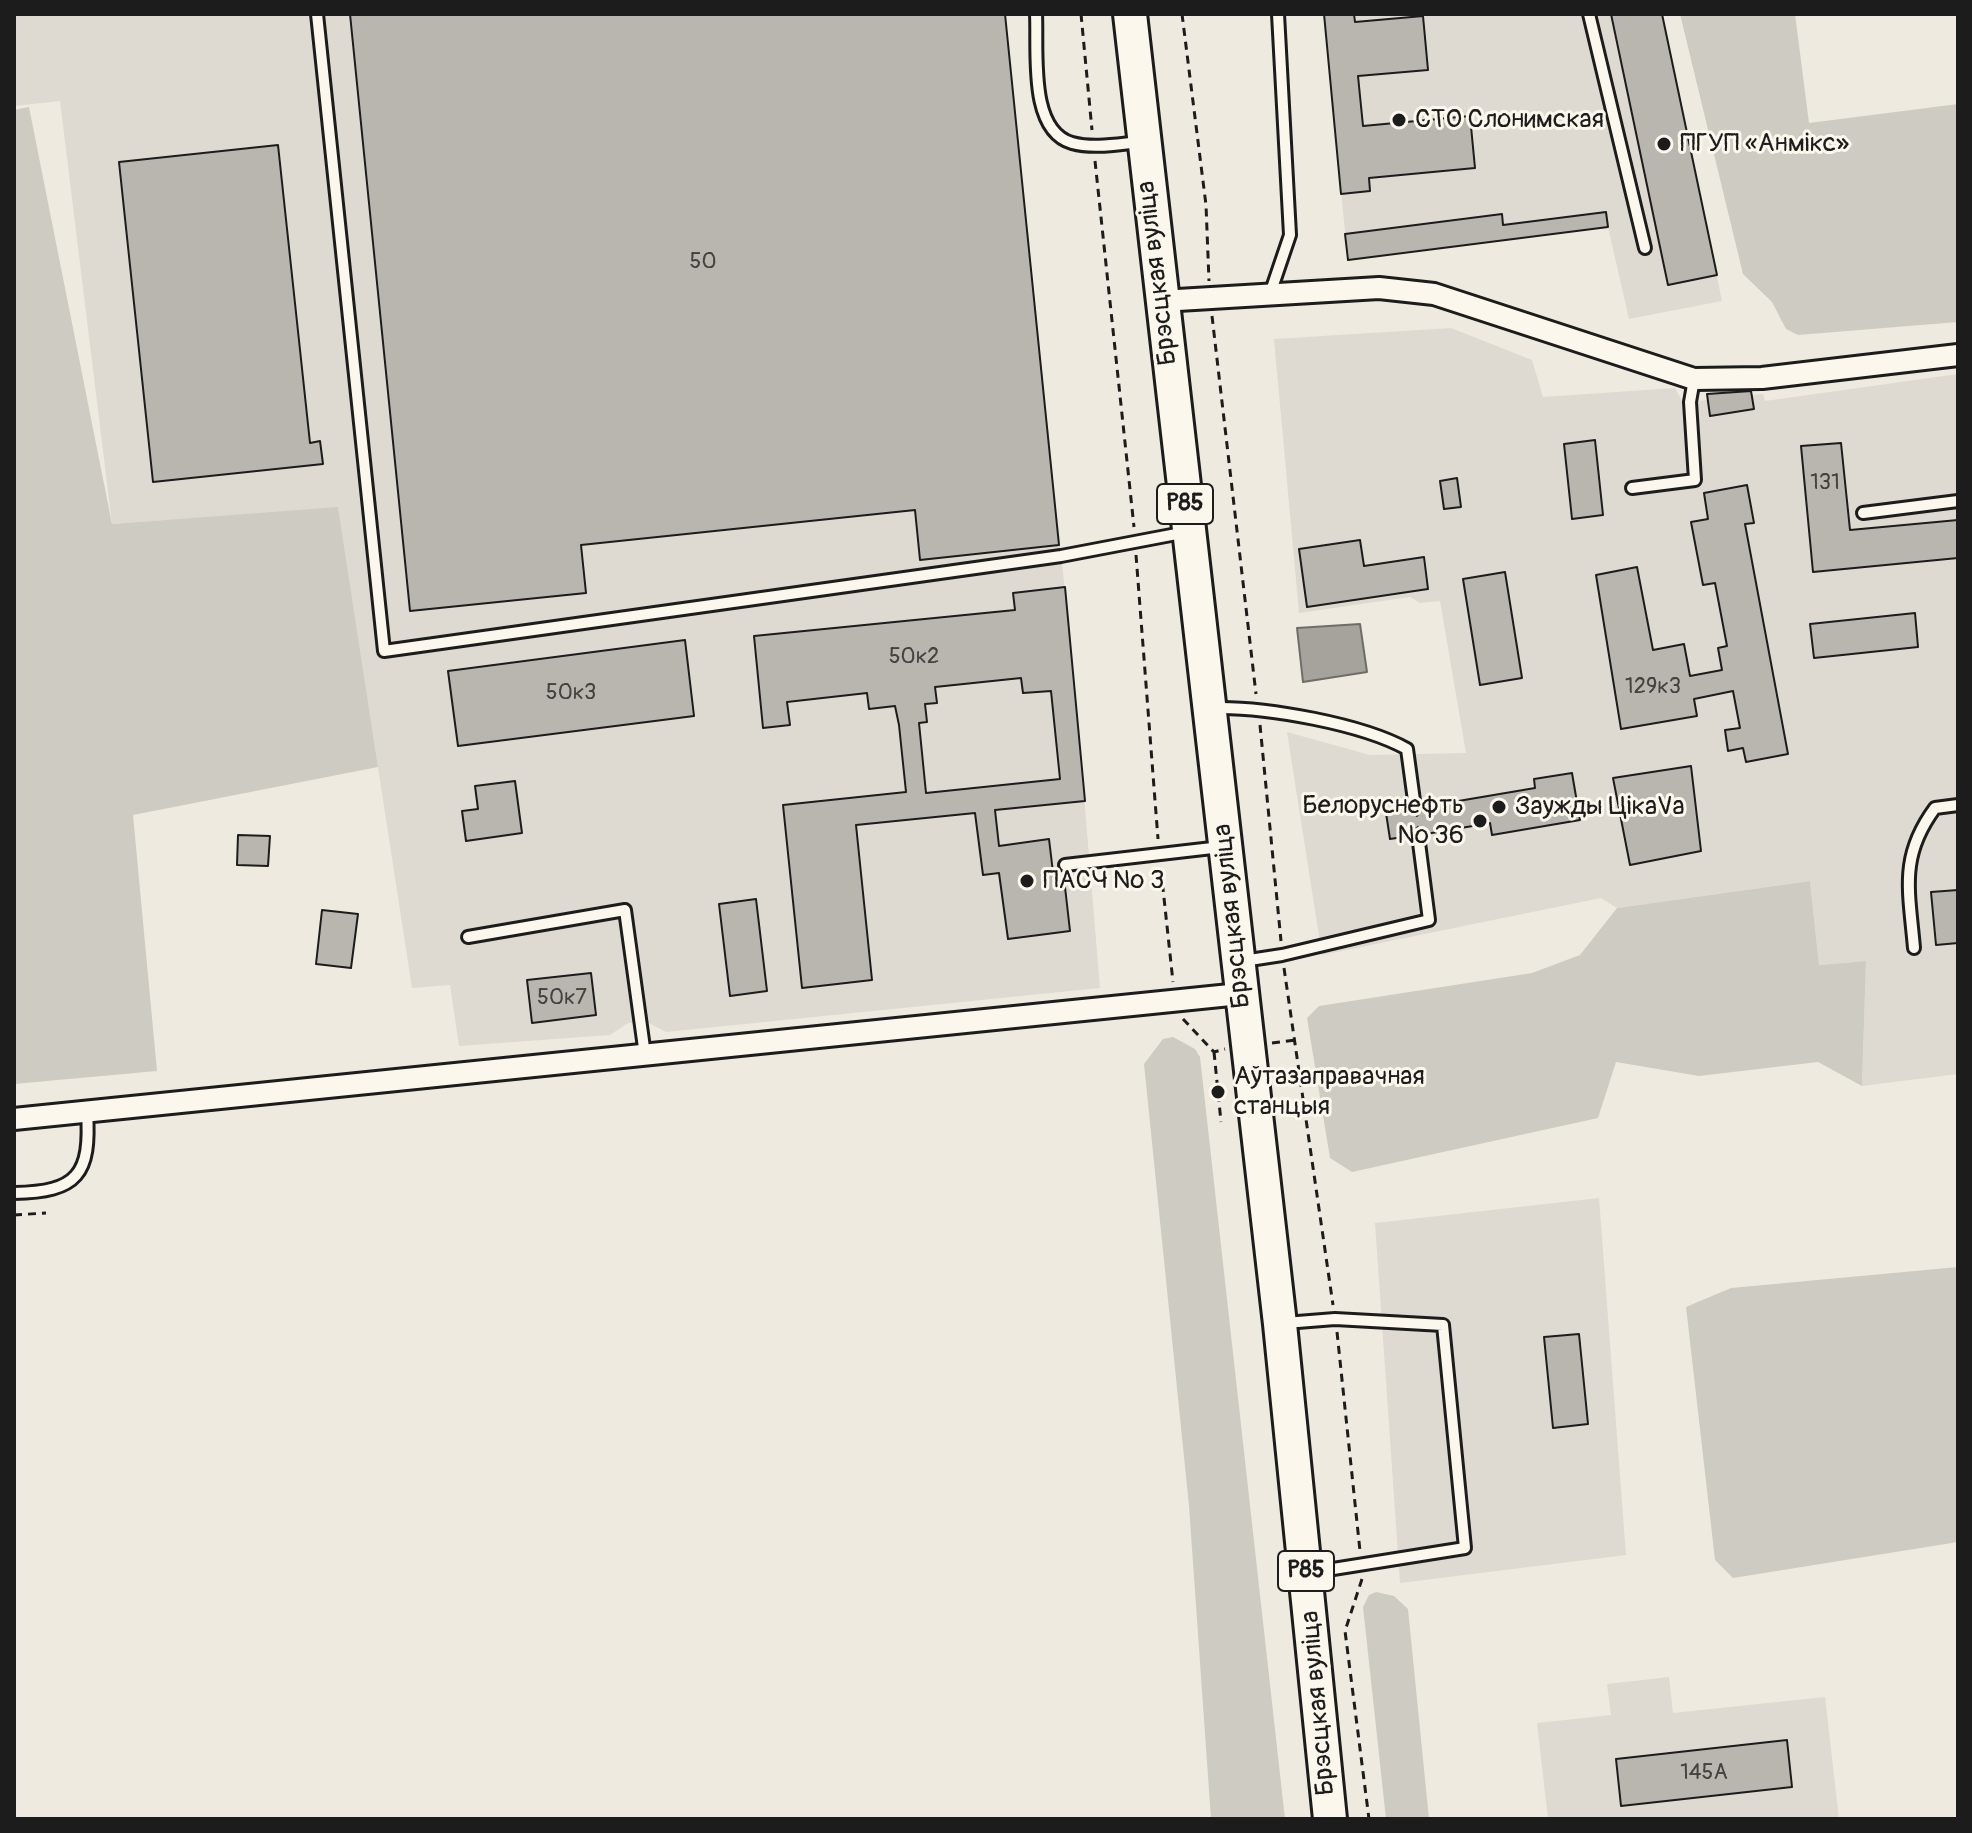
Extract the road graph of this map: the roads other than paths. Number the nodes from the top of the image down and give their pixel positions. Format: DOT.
graph roads {
  1 [pos="317,14"];
  2 [pos="1036,14"];
  3 [pos="1130,14"];
  4 [pos="1278,14"];
  5 [pos="1589,14"];
  6 [pos="1142,142"];
  7 [pos="1645,248"];
  8 [pos="1270,294"];
  9 [pos="1161,301"];
  10 [pos="1958,355"];
  11 [pos="1694,379"];
  12 [pos="1632,488"];
  13 [pos="1958,501"];
  14 [pos="1863,513"];
  15 [pos="1189,532"];
  16 [pos="1210,708"];
  17 [pos="1958,805"];
  18 [pos="1415,808"];
  19 [pos="1418,835"];
  20 [pos="1227,846"];
  21 [pos="1065,865"];
  22 [pos="468,937"];
  23 [pos="1914,948"];
  24 [pos="1237,962"];
  25 [pos="1240,994"];
  26 [pos="645,1055"];
  27 [pos="87,1112"];
  28 [pos="14,1119"];
  29 [pos="14,1193"];
  30 [pos="1280,1324"];
  31 [pos="1306,1573"];
  32 [pos="1330,1819"];
  1 -- 15 [label="lane"];
  2 -- 6 [label="lane"];
  3 -- 6 [label="main road, Брэсцкая вуліца / Р85"];
  4 -- 8 [label="lane"];
  5 -- 7 [label="lane"];
  6 -- 9 [label="main road, Брэсцкая вуліца / Р85"];
  8 -- 9 [label="street"];
  8 -- 11 [label="street"];
  9 -- 15 [label="main road, Брэсцкая вуліца / Р85"];
  10 -- 11 [label="street"];
  11 -- 12 [label="lane"];
  13 -- 14 [label="lane"];
  15 -- 16 [label="main road, Брэсцкая вуліца / Р85"];
  16 -- 18 [label="lane"];
  16 -- 20 [label="main road, Брэсцкая вуліца / Р85"];
  17 -- 23 [label="lane"];
  19 -- 24 [label="lane"];
  20 -- 21 [label="lane"];
  20 -- 24 [label="main road, Брэсцкая вуліца / Р85"];
  22 -- 26 [label="lane"];
  24 -- 25 [label="main road, Брэсцкая вуліца / Р85"];
  25 -- 26 [label="street"];
  25 -- 30 [label="main road, Брэсцкая вуліца / Р85"];
  26 -- 27 [label="street"];
  27 -- 28 [label="street"];
  27 -- 29 [label="lane"];
  30 -- 31 [label="main road, Брэсцкая вуліца / Р85"];
  30 -- 31 [label="lane"];
  31 -- 32 [label="main road, Брэсцкая вуліца / Р85"];
}
